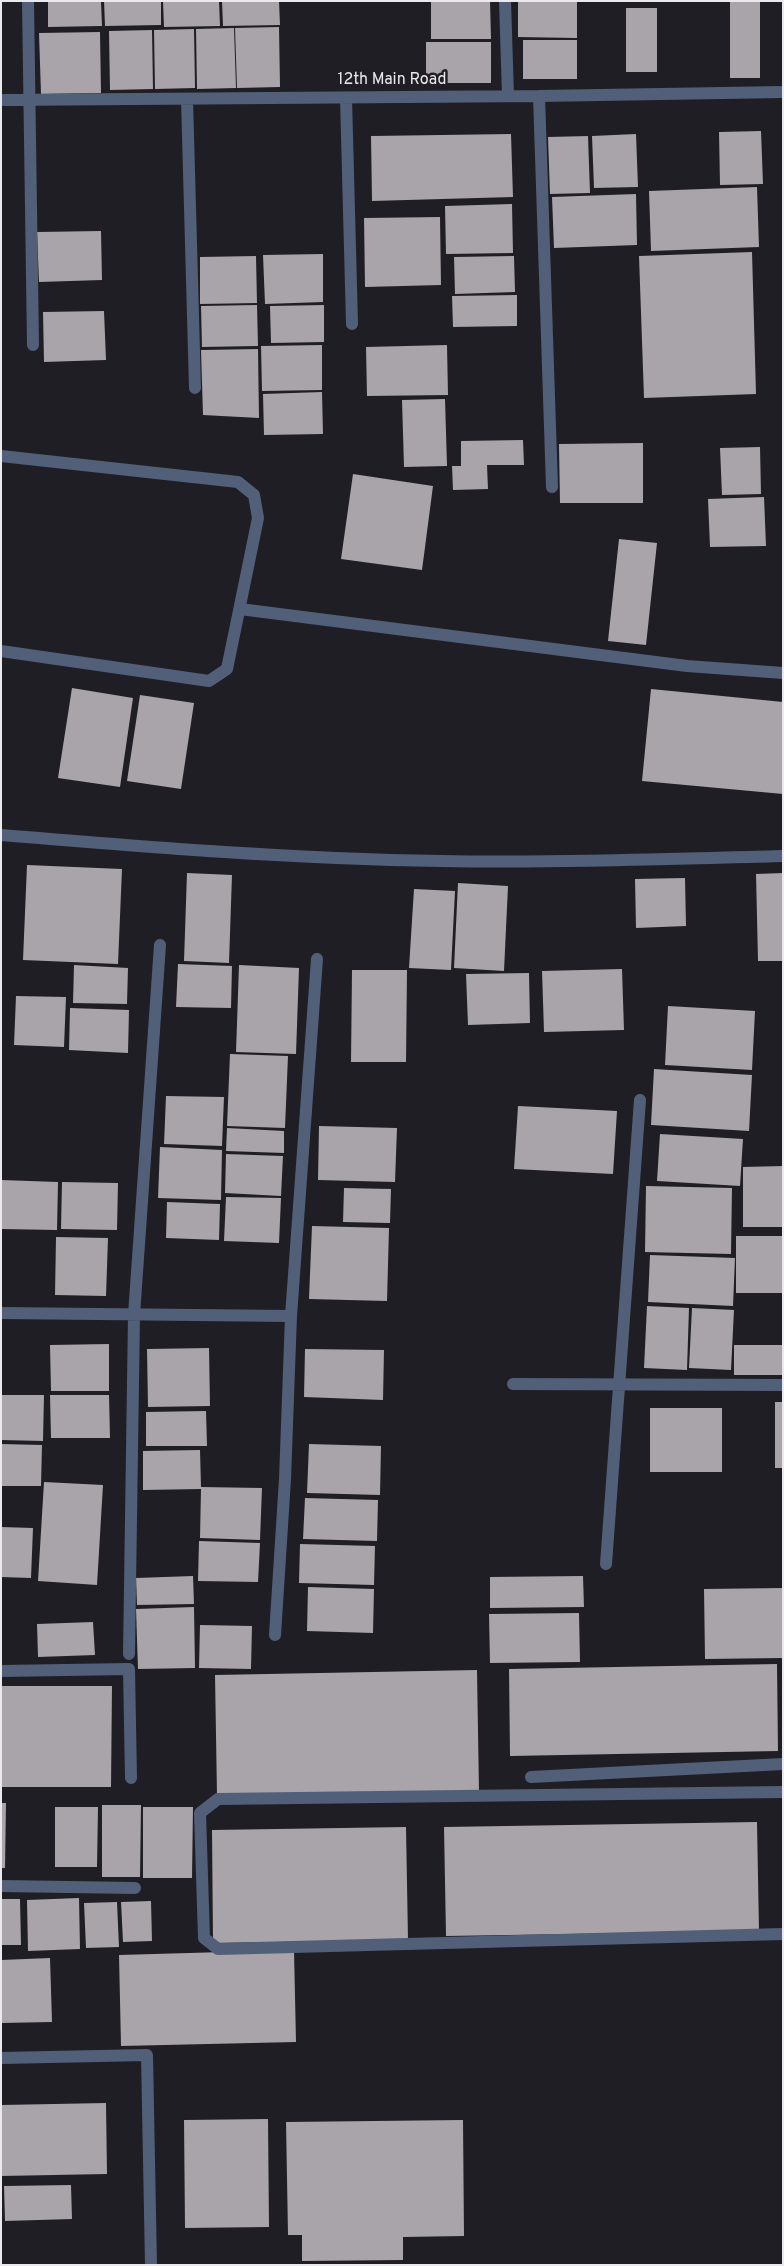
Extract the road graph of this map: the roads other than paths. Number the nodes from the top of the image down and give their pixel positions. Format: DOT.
graph roads {
  1 [pos="28,1"];
  2 [pos="506,1"];
  3 [pos="783,92"];
  4 [pos="508,96"];
  5 [pos="539,96"];
  6 [pos="346,98"];
  7 [pos="187,99"];
  8 [pos="1,100"];
  9 [pos="30,100"];
  10 [pos="352,324"];
  11 [pos="33,345"];
  12 [pos="195,388"];
  13 [pos="1,456"];
  14 [pos="552,488"];
  15 [pos="240,609"];
  16 [pos="1,651"];
  17 [pos="783,673"];
  18 [pos="1,835"];
  19 [pos="783,856"];
  20 [pos="160,945"];
  21 [pos="317,959"];
  22 [pos="640,1100"];
  23 [pos="1,1313"];
  24 [pos="134,1315"];
  25 [pos="291,1316"];
  26 [pos="513,1384"];
  27 [pos="619,1385"];
  28 [pos="783,1385"];
  29 [pos="606,1564"];
  30 [pos="275,1635"];
  31 [pos="129,1654"];
  32 [pos="1,1671"];
  33 [pos="783,1764"];
  34 [pos="531,1777"];
  35 [pos="131,1778"];
  36 [pos="783,1792"];
  37 [pos="1,1886"];
  38 [pos="134,1888"];
  39 [pos="783,1934"];
  40 [pos="1,2058"];
  41 [pos="151,2265"];
  1 -- 9 [label="street"];
  2 -- 4 [label="street"];
  3 -- 5 [label="street, 12th Main Road"];
  4 -- 5 [label="street, 12th Main Road"];
  4 -- 6 [label="street, 12th Main Road"];
  5 -- 14 [label="street"];
  6 -- 7 [label="street, 12th Main Road"];
  6 -- 10 [label="street"];
  7 -- 9 [label="street, 12th Main Road"];
  7 -- 12 [label="street"];
  8 -- 9 [label="street, 12th Main Road"];
  9 -- 11 [label="street"];
  13 -- 15 [label="street"];
  15 -- 16 [label="street"];
  15 -- 17 [label="street"];
  18 -- 19 [label="street"];
  20 -- 24 [label="street"];
  21 -- 25 [label="street"];
  22 -- 27 [label="street"];
  23 -- 24 [label="street"];
  24 -- 25 [label="street"];
  24 -- 31 [label="street"];
  25 -- 30 [label="street"];
  26 -- 27 [label="street"];
  27 -- 28 [label="street"];
  27 -- 29 [label="street"];
  32 -- 35 [label="street"];
  33 -- 34 [label="street"];
  36 -- 39 [label="street"];
  37 -- 38 [label="street"];
  40 -- 41 [label="street"];
}
